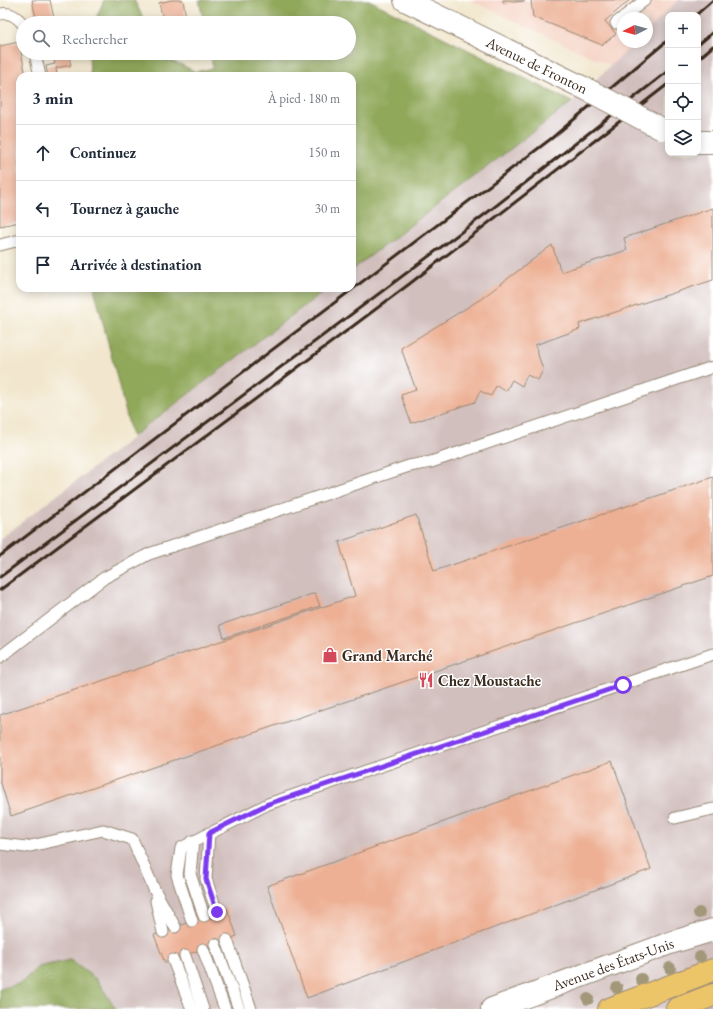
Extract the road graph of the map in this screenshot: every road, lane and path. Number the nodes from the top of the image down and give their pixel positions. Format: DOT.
graph roads {
  1 [pos="405,0"];
  2 [pos="645,0"];
  3 [pos="0,14"];
  4 [pos="16,17"];
  5 [pos="616,23"];
  6 [pos="37,60"];
  7 [pos="39,72"];
  8 [pos="665,131"];
  9 [pos="701,142"];
  10 [pos="713,142"];
  11 [pos="16,241"];
  12 [pos="0,245"];
  13 [pos="713,367"];
  14 [pos="713,654"];
  15 [pos="0,656"];
  16 [pos="713,809"];
  17 [pos="675,818"];
  18 [pos="209,833"];
  19 [pos="194,841"];
  20 [pos="0,844"];
  21 [pos="154,889"];
  22 [pos="217,912"];
  23 [pos="204,916"];
  24 [pos="192,921"];
  25 [pos="174,927"];
  26 [pos="713,930"];
  27 [pos="163,932"];
  28 [pos="227,940"];
  29 [pos="215,944"];
  30 [pos="203,949"];
  31 [pos="185,956"];
  32 [pos="173,960"];
  33 [pos="713,970"];
  34 [pos="713,996"];
  35 [pos="192,1009"];
  36 [pos="203,1009"];
  37 [pos="225,1009"];
  38 [pos="239,1009"];
  39 [pos="251,1009"];
  40 [pos="492,1009"];
  41 [pos="609,1009"];
  42 [pos="677,1009"];
  1 -- 8 [label="street, Avenue de Fronton, bridge"];
  2 -- 5 [label="lane"];
  3 -- 4 [label="lane"];
  6 -- 7 [label="lane"];
  9 -- 10 [label="street"];
  11 -- 12 [label="lane"];
  13 -- 15 [label="lane"];
  14 -- 18 [label="lane"];
  16 -- 17 [label="lane"];
  18 -- 19 [label="lane"];
  18 -- 22 [label="lane"];
  19 -- 23 [label="lane"];
  19 -- 24 [label="lane"];
  20 -- 21 [label="lane"];
  21 -- 25 [label="lane"];
  21 -- 27 [label="lane"];
  26 -- 40 [label="street, Avenue des États-Unis"];
  28 -- 39 [label="lane"];
  29 -- 38 [label="lane"];
  30 -- 37 [label="lane"];
  31 -- 36 [label="lane"];
  32 -- 35 [label="lane"];
  33 -- 41 [label="main road"];
  34 -- 42 [label="main road"];
}
